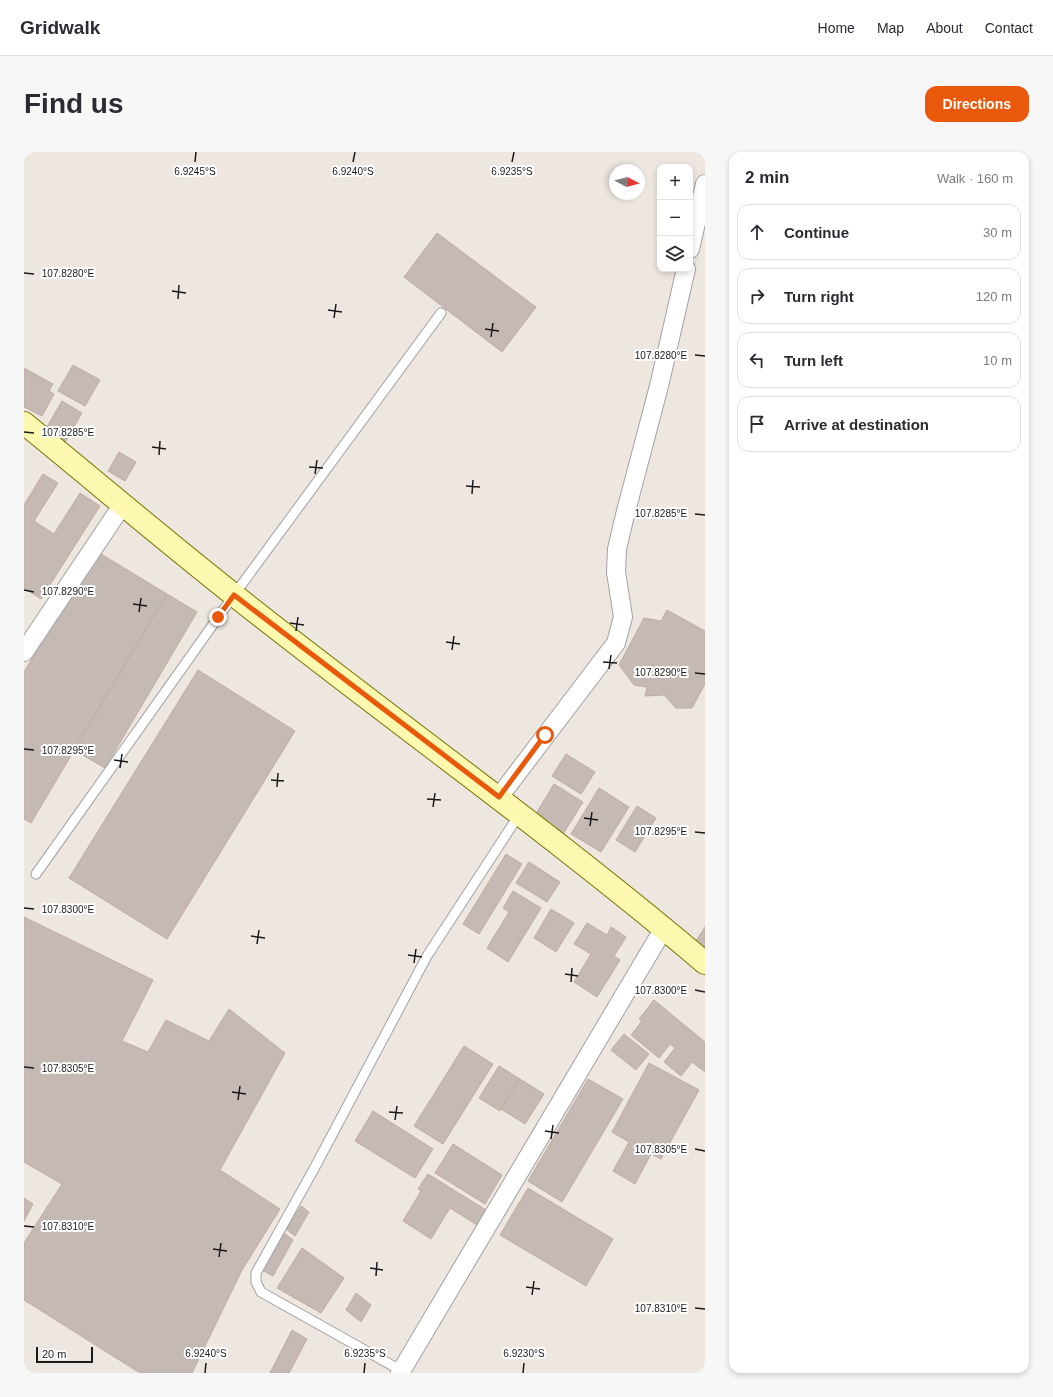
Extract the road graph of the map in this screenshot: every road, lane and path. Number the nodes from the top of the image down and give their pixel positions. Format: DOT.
graph roads {
  1 [pos="705,184"];
  2 [pos="693,236"];
  3 [pos="685,272"];
  4 [pos="441,313"];
  5 [pos="24,423"];
  6 [pos="123,504"];
  7 [pos="234,595"];
  8 [pos="24,652"];
  9 [pos="499,797"];
  10 [pos="519,814"];
  11 [pos="36,874"];
  12 [pos="664,928"];
  13 [pos="705,963"];
  14 [pos="401,1372"];
  1 -- 2 [label="street"];
  3 -- 9 [label="street"];
  4 -- 7 [label="lane"];
  5 -- 6 [label="main road"];
  6 -- 7 [label="main road"];
  6 -- 8 [label="street"];
  7 -- 9 [label="main road"];
  7 -- 11 [label="lane"];
  9 -- 10 [label="main road"];
  10 -- 12 [label="main road"];
  10 -- 14 [label="lane"];
  12 -- 13 [label="main road"];
  12 -- 14 [label="street"];
}
